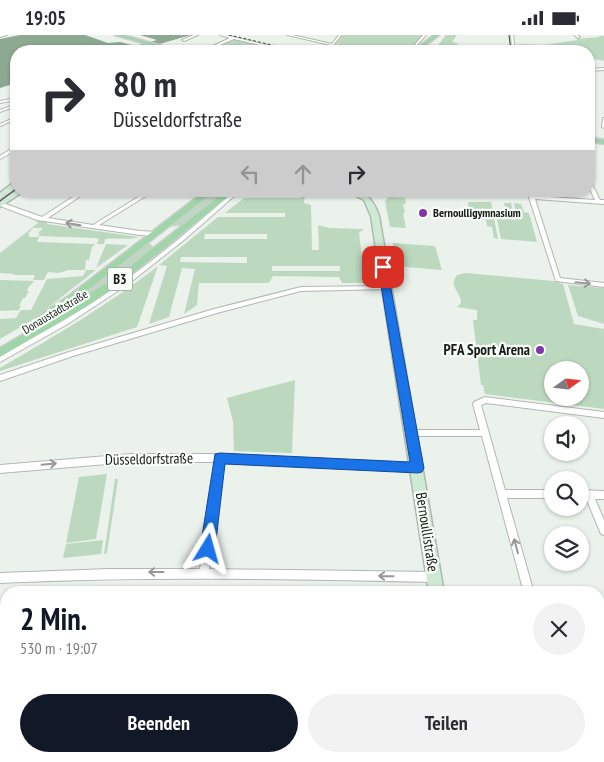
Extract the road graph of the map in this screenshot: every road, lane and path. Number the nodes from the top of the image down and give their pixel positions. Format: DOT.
graph roads {
  1 [pos="6,35"];
  2 [pos="109,35"];
  3 [pos="117,35"];
  4 [pos="197,35"];
  5 [pos="221,35"];
  6 [pos="288,35"];
  7 [pos="340,35"];
  8 [pos="425,35"];
  9 [pos="438,35"];
  10 [pos="575,35"];
  11 [pos="0,36"];
  12 [pos="236,36"];
  13 [pos="579,37"];
  14 [pos="183,40"];
  15 [pos="145,44"];
  16 [pos="150,45"];
  17 [pos="216,45"];
  18 [pos="268,45"];
  19 [pos="333,45"];
  20 [pos="415,45"];
  21 [pos="425,45"];
  22 [pos="604,119"];
  23 [pos="604,127"];
  24 [pos="0,151"];
  25 [pos="8,153"];
  26 [pos="0,158"];
  27 [pos="10,192"];
  28 [pos="77,197"];
  29 [pos="142,197"];
  30 [pos="202,197"];
  31 [pos="223,197"];
  32 [pos="231,197"];
  33 [pos="365,197"];
  34 [pos="532,197"];
  35 [pos="601,202"];
  36 [pos="0,203"];
  37 [pos="43,219"];
  38 [pos="93,227"];
  39 [pos="156,234"];
  40 [pos="604,285"];
  41 [pos="386,288"];
  42 [pos="0,345"];
  43 [pos="0,353"];
  44 [pos="0,359"];
  45 [pos="0,378"];
  46 [pos="604,415"];
  47 [pos="412,433"];
  48 [pos="484,433"];
  49 [pos="220,458"];
  50 [pos="418,468"];
  51 [pos="0,469"];
  52 [pos="502,494"];
  53 [pos="544,494"];
  54 [pos="589,494"];
  55 [pos="604,495"];
  56 [pos="589,502"];
  57 [pos="604,531"];
  58 [pos="204,572"];
  59 [pos="434,577"];
  60 [pos="0,578"];
  61 [pos="436,586"];
  62 [pos="527,586"];
  1 -- 11 [label="street"];
  2 -- 15 [label="main road"];
  3 -- 15 [label="main road"];
  4 -- 14 [label="street"];
  5 -- 12 [label="street"];
  6 -- 19 [label="street"];
  7 -- 19 [label="street"];
  8 -- 20 [label="street"];
  9 -- 21 [label="main road"];
  10 -- 13 [label="street"];
  12 -- 17 [label="street"];
  12 -- 18 [label="street"];
  15 -- 16 [label="main road"];
  22 -- 23 [label="street"];
  24 -- 25 [label="street"];
  25 -- 26 [label="street"];
  27 -- 36 [label="street"];
  28 -- 37 [label="street"];
  29 -- 38 [label="street"];
  30 -- 39 [label="main road, Donaustadtstraße / B3"];
  31 -- 43 [label="main road, Donaustadtstraße / B3"];
  32 -- 44 [label="street, Donaustadtstraße"];
  33 -- 41 [label="street, Bernoullistraße"];
  34 -- 35 [label="street"];
  34 -- 40 [label="street, one-way"];
  36 -- 37 [label="street"];
  38 -- 37 [label="street, one-way"];
  38 -- 39 [label="street"];
  39 -- 42 [label="main road, Donaustadtstraße / B3"];
  41 -- 45 [label="street"];
  41 -- 47 [label="street, Bernoullistraße"];
  46 -- 48 [label="street"];
  47 -- 48 [label="street"];
  47 -- 50 [label="street, Bernoullistraße"];
  48 -- 52 [label="street"];
  49 -- 50 [label="street, Düsseldorfstraße"];
  51 -- 49 [label="street, Düsseldorfstraße, one-way"];
  49 -- 58 [label="street"];
  50 -- 59 [label="street, Bernoullistraße"];
  52 -- 53 [label="street"];
  62 -- 52 [label="street, one-way"];
  54 -- 55 [label="street"];
  56 -- 57 [label="street"];
  59 -- 58 [label="street, one-way"];
  58 -- 60 [label="street, one-way"];
  59 -- 61 [label="street, Bernoullistraße"];
}
